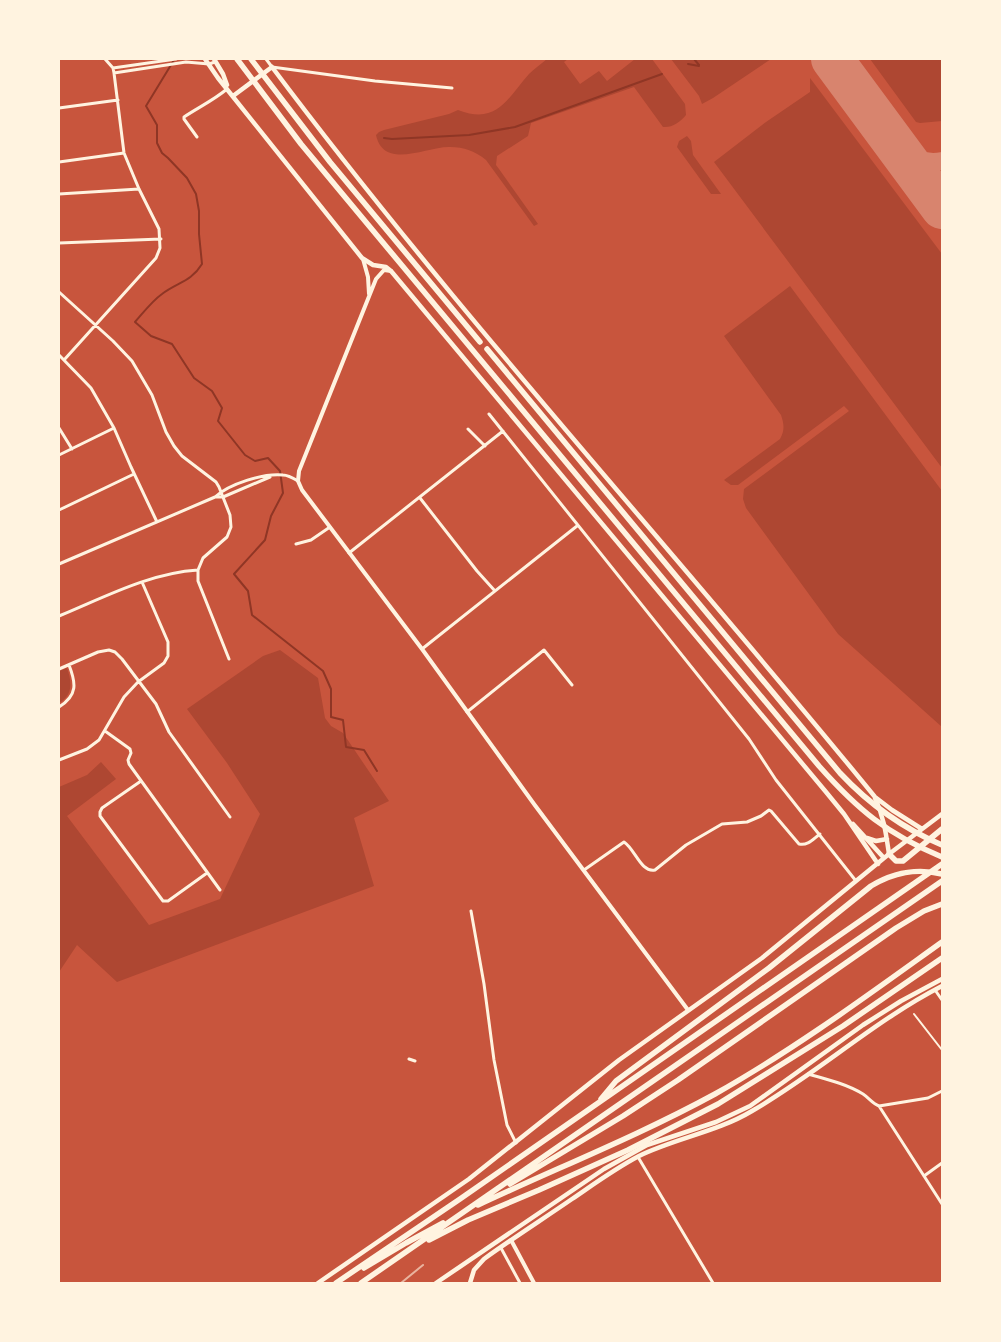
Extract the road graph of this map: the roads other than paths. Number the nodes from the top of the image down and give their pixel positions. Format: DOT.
graph roads {
  1 [pos="105,59"];
  2 [pos="176,59"];
  3 [pos="206,59"];
  4 [pos="236,59"];
  5 [pos="251,59"];
  6 [pos="266,59"];
  7 [pos="214,60"];
  8 [pos="166,62"];
  9 [pos="210,64"];
  10 [pos="272,67"];
  11 [pos="112,68"];
  12 [pos="114,73"];
  13 [pos="228,88"];
  14 [pos="452,88"];
  15 [pos="233,96"];
  16 [pos="118,100"];
  17 [pos="59,108"];
  18 [pos="197,137"];
  19 [pos="124,152"];
  20 [pos="59,162"];
  21 [pos="139,189"];
  22 [pos="59,194"];
  23 [pos="161,239"];
  24 [pos="59,243"];
  25 [pos="363,259"];
  26 [pos="391,271"];
  27 [pos="59,292"];
  28 [pos="370,296"];
  29 [pos="96,325"];
  30 [pos="480,342"];
  31 [pos="486,349"];
  32 [pos="59,355"];
  33 [pos="64,360"];
  34 [pos="489,414"];
  35 [pos="59,428"];
  36 [pos="114,428"];
  37 [pos="468,429"];
  38 [pos="503,431"];
  39 [pos="485,446"];
  40 [pos="72,450"];
  41 [pos="59,455"];
  42 [pos="134,474"];
  43 [pos="274,475"];
  44 [pos="298,481"];
  45 [pos="221,492"];
  46 [pos="215,497"];
  47 [pos="223,497"];
  48 [pos="420,498"];
  49 [pos="59,510"];
  50 [pos="157,522"];
  51 [pos="577,526"];
  52 [pos="330,527"];
  53 [pos="296,544"];
  54 [pos="349,553"];
  55 [pos="59,564"];
  56 [pos="198,570"];
  57 [pos="142,582"];
  58 [pos="495,591"];
  59 [pos="59,616"];
  60 [pos="422,649"];
  61 [pos="229,659"];
  62 [pos="69,665"];
  63 [pos="59,669"];
  64 [pos="138,682"];
  65 [pos="572,685"];
  66 [pos="59,706"];
  67 [pos="467,712"];
  68 [pos="105,731"];
  69 [pos="59,760"];
  70 [pos="141,781"];
  71 [pos="875,797"];
  72 [pos="844,814"];
  73 [pos="942,814"];
  74 [pos="230,817"];
  75 [pos="922,829"];
  76 [pos="942,829"];
  77 [pos="820,834"];
  78 [pos="865,837"];
  79 [pos="887,839"];
  80 [pos="942,845"];
  81 [pos="887,856"];
  82 [pos="942,857"];
  83 [pos="878,864"];
  84 [pos="942,864"];
  85 [pos="584,870"];
  86 [pos="207,873"];
  87 [pos="942,874"];
  88 [pos="942,881"];
  89 [pos="856,882"];
  90 [pos="220,890"];
  91 [pos="942,904"];
  92 [pos="471,911"];
  93 [pos="942,942"];
  94 [pos="942,958"];
  95 [pos="942,979"];
  96 [pos="942,986"];
  97 [pos="935,990"];
  98 [pos="942,1000"];
  99 [pos="901,1001"];
  100 [pos="905,1006"];
  101 [pos="688,1010"];
  102 [pos="914,1014"];
  103 [pos="942,1050"];
  104 [pos="409,1059"];
  105 [pos="415,1061"];
  106 [pos="808,1074"];
  107 [pos="942,1091"];
  108 [pos="598,1103"];
  109 [pos="879,1106"];
  110 [pos="516,1143"];
  111 [pos="638,1157"];
  112 [pos="942,1163"];
  113 [pos="924,1176"];
  114 [pos="942,1204"];
  115 [pos="456,1217"];
  116 [pos="511,1240"];
  117 [pos="501,1248"];
  118 [pos="318,1283"];
  119 [pos="336,1283"];
  120 [pos="341,1283"];
  121 [pos="360,1283"];
  122 [pos="437,1283"];
  123 [pos="470,1283"];
  124 [pos="520,1283"];
  125 [pos="534,1283"];
  126 [pos="713,1283"];
  1 -- 11 [label="street"];
  2 -- 8 [label="street"];
  3 -- 9 [label="main road"];
  4 -- 82 [label="highway"];
  5 -- 30 [label="highway"];
  6 -- 10 [label="street"];
  7 -- 9 [label="street"];
  7 -- 13 [label="main road"];
  8 -- 9 [label="street"];
  8 -- 11 [label="street"];
  8 -- 12 [label="street"];
  9 -- 13 [label="main road"];
  10 -- 14 [label="street"];
  10 -- 15 [label="main road"];
  10 -- 71 [label="main road"];
  11 -- 12 [label="street"];
  12 -- 16 [label="street"];
  13 -- 15 [label="main road"];
  13 -- 18 [label="street"];
  15 -- 25 [label="main road"];
  16 -- 17 [label="street"];
  16 -- 19 [label="street"];
  19 -- 20 [label="street"];
  19 -- 21 [label="street"];
  21 -- 22 [label="street"];
  21 -- 23 [label="street"];
  23 -- 24 [label="street"];
  23 -- 29 [label="street"];
  25 -- 26 [label="main road"];
  25 -- 28 [label="street"];
  26 -- 28 [label="street"];
  26 -- 72 [label="main road"];
  27 -- 29 [label="street"];
  28 -- 44 [label="street"];
  29 -- 33 [label="street"];
  29 -- 45 [label="street"];
  31 -- 80 [label="highway"];
  32 -- 33 [label="street"];
  33 -- 36 [label="street"];
  34 -- 38 [label="street"];
  35 -- 40 [label="street"];
  36 -- 40 [label="street"];
  36 -- 42 [label="street"];
  37 -- 39 [label="street"];
  38 -- 39 [label="street"];
  38 -- 51 [label="street"];
  39 -- 48 [label="street"];
  40 -- 41 [label="street"];
  42 -- 49 [label="street"];
  42 -- 50 [label="street"];
  43 -- 44 [label="street"];
  43 -- 45 [label="street"];
  43 -- 47 [label="street"];
  44 -- 52 [label="street"];
  45 -- 46 [label="street"];
  45 -- 47 [label="street"];
  46 -- 47 [label="street"];
  46 -- 50 [label="street"];
  47 -- 56 [label="street"];
  48 -- 54 [label="street"];
  48 -- 58 [label="street"];
  50 -- 55 [label="street"];
  51 -- 58 [label="street"];
  51 -- 77 [label="street"];
  52 -- 53 [label="street"];
  52 -- 54 [label="street"];
  54 -- 60 [label="street"];
  56 -- 57 [label="street"];
  56 -- 61 [label="street"];
  57 -- 59 [label="street"];
  57 -- 64 [label="street"];
  58 -- 60 [label="street"];
  60 -- 67 [label="street"];
  62 -- 63 [label="street"];
  62 -- 64 [label="street"];
  62 -- 66 [label="street"];
  64 -- 68 [label="street"];
  64 -- 74 [label="street"];
  65 -- 67 [label="street"];
  67 -- 85 [label="street"];
  68 -- 69 [label="street"];
  68 -- 70 [label="street"];
  70 -- 86 [label="street"];
  70 -- 86 [label="street"];
  71 -- 75 [label="main road"];
  71 -- 79 [label="main road"];
  72 -- 78 [label="main road"];
  72 -- 83 [label="main road"];
  73 -- 75 [label="main road"];
  75 -- 81 [label="main road"];
  76 -- 81 [label="highway"];
  77 -- 85 [label="street"];
  77 -- 89 [label="street"];
  78 -- 79 [label="main road"];
  78 -- 81 [label="main road"];
  79 -- 81 [label="main road"];
  81 -- 83 [label="main road"];
  83 -- 89 [label="main road"];
  84 -- 108 [label="highway"];
  85 -- 101 [label="street"];
  86 -- 90 [label="street"];
  87 -- 108 [label="highway"];
  88 -- 115 [label="highway"];
  89 -- 101 [label="main road"];
  91 -- 115 [label="highway"];
  92 -- 110 [label="street"];
  93 -- 120 [label="highway"];
  94 -- 121 [label="highway"];
  95 -- 99 [label="main road"];
  96 -- 97 [label="main road"];
  97 -- 98 [label="street"];
  97 -- 100 [label="main road"];
  99 -- 100 [label="main road"];
  99 -- 122 [label="main road"];
  100 -- 106 [label="main road"];
  101 -- 110 [label="main road"];
  102 -- 103 [label="lane"];
  104 -- 105 [label="street"];
  106 -- 109 [label="street"];
  106 -- 111 [label="main road"];
  107 -- 109 [label="street"];
  108 -- 119 [label="highway"];
  109 -- 113 [label="street"];
  110 -- 118 [label="main road"];
  111 -- 116 [label="main road"];
  111 -- 126 [label="street"];
  112 -- 113 [label="street"];
  113 -- 114 [label="street"];
  115 -- 121 [label="highway"];
  116 -- 117 [label="main road"];
  116 -- 125 [label="street"];
  117 -- 123 [label="main road"];
  117 -- 124 [label="street"];
}
